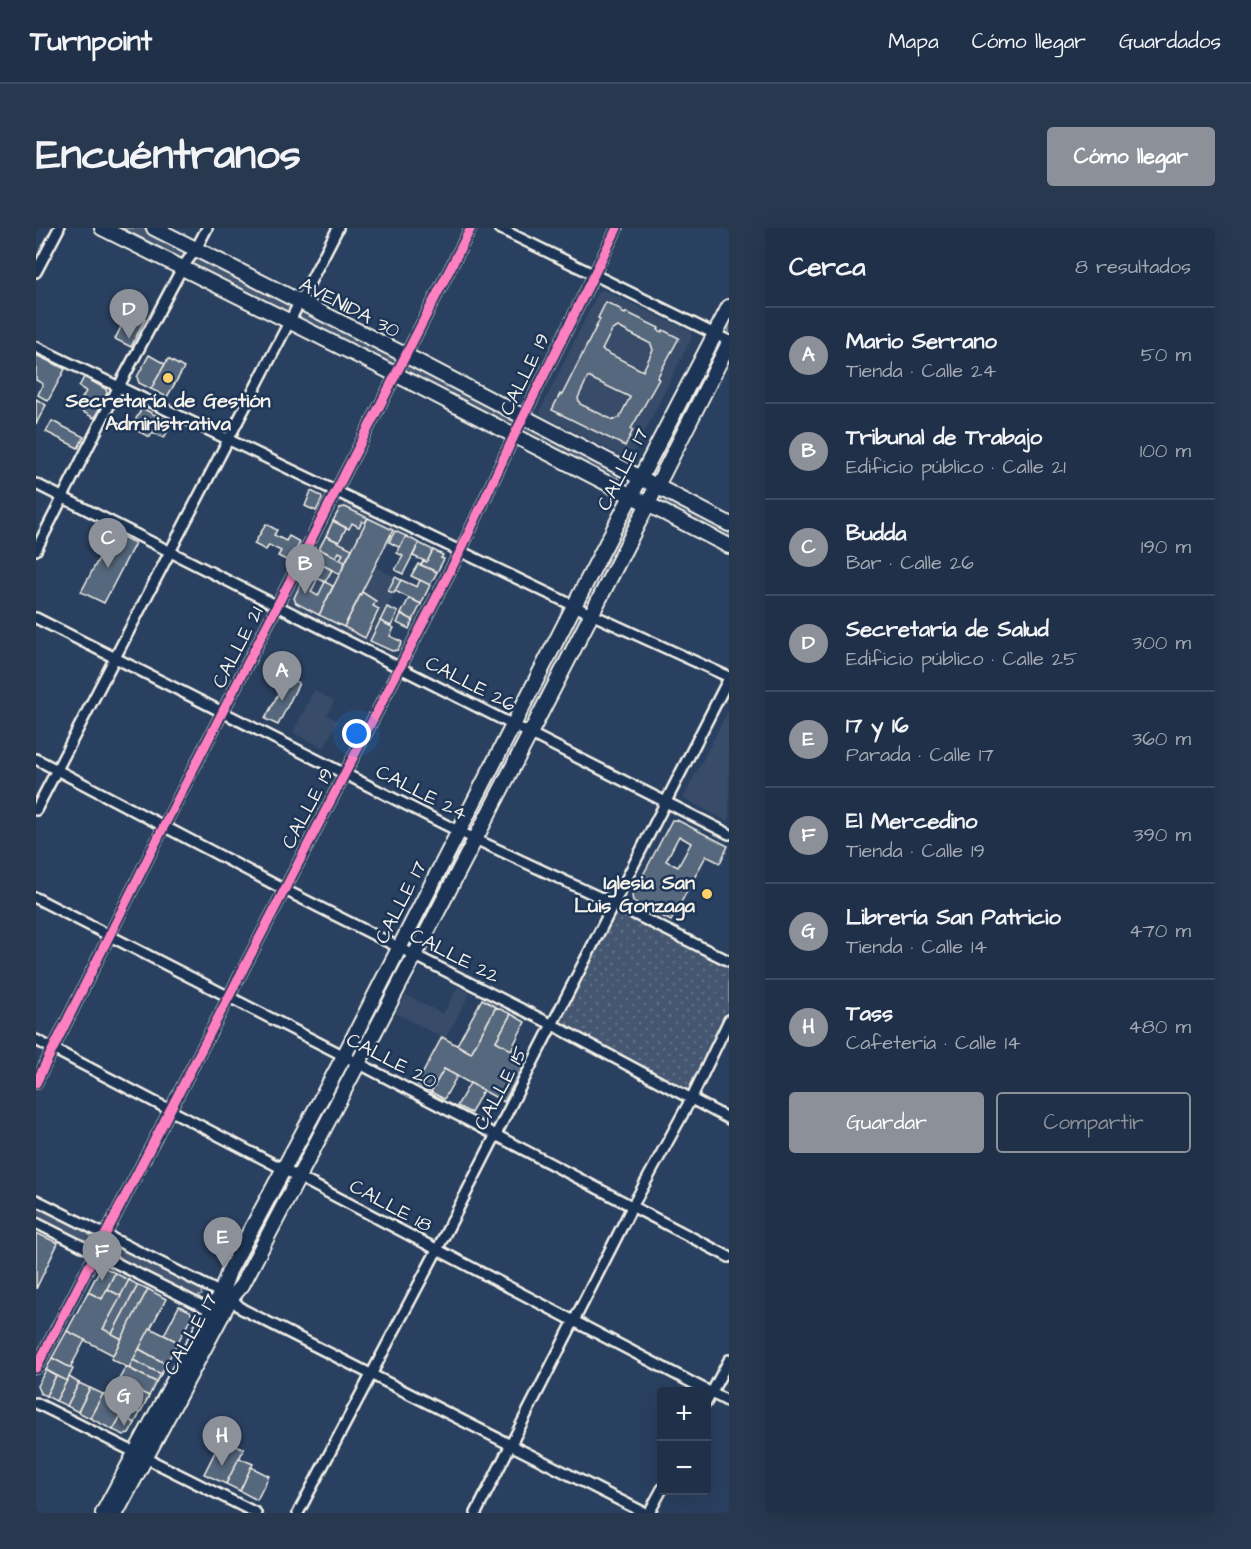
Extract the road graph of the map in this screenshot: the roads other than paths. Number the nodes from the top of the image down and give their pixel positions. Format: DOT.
graph roads {
  1 [pos="59,228"];
  2 [pos="102,228"];
  3 [pos="154,228"];
  4 [pos="207,228"];
  5 [pos="338,228"];
  6 [pos="471,228"];
  7 [pos="499,228"];
  8 [pos="616,228"];
  9 [pos="196,249"];
  10 [pos="182,268"];
  11 [pos="36,273"];
  12 [pos="593,275"];
  13 [pos="300,302"];
  14 [pos="729,307"];
  15 [pos="290,322"];
  16 [pos="716,334"];
  17 [pos="729,342"];
  18 [pos="36,347"];
  19 [pos="407,356"];
  20 [pos="397,375"];
  21 [pos="118,388"];
  22 [pos="523,418"];
  23 [pos="514,436"];
  24 [pos="228,441"];
  25 [pos="640,478"];
  26 [pos="36,484"];
  27 [pos="657,487"];
  28 [pos="337,491"];
  29 [pos="631,494"];
  30 [pos="64,498"];
  31 [pos="648,504"];
  32 [pos="729,524"];
  33 [pos="729,546"];
  34 [pos="36,550"];
  35 [pos="461,550"];
  36 [pos="171,552"];
  37 [pos="279,605"];
  38 [pos="574,606"];
  39 [pos="591,614"];
  40 [pos="36,618"];
  41 [pos="116,657"];
  42 [pos="400,668"];
  43 [pos="729,677"];
  44 [pos="224,713"];
  45 [pos="513,725"];
  46 [pos="530,733"];
  47 [pos="36,759"];
  48 [pos="56,769"];
  49 [pos="346,773"];
  50 [pos="666,802"];
  51 [pos="36,810"];
  52 [pos="164,826"];
  53 [pos="458,831"];
  54 [pos="729,834"];
  55 [pos="475,838"];
  56 [pos="285,890"];
  57 [pos="36,898"];
  58 [pos="614,904"];
  59 [pos="111,937"];
  60 [pos="399,946"];
  61 [pos="415,954"];
  62 [pos="729,961"];
  63 [pos="228,998"];
  64 [pos="729,1020"];
  65 [pos="553,1025"];
  66 [pos="36,1041"];
  67 [pos="53,1049"];
  68 [pos="344,1056"];
  69 [pos="358,1063"];
  70 [pos="36,1083"];
  71 [pos="691,1099"];
  72 [pos="169,1110"];
  73 [pos="729,1119"];
  74 [pos="496,1134"];
  75 [pos="283,1169"];
  76 [pos="298,1177"];
  77 [pos="36,1200"];
  78 [pos="632,1207"];
  79 [pos="36,1223"];
  80 [pos="105,1235"];
  81 [pos="437,1250"];
  82 [pos="96,1253"];
  83 [pos="729,1257"];
  84 [pos="226,1296"];
  85 [pos="216,1313"];
  86 [pos="574,1321"];
  87 [pos="729,1360"];
  88 [pos="36,1368"];
  89 [pos="371,1375"];
  90 [pos="712,1393"];
  91 [pos="729,1402"];
  92 [pos="36,1403"];
  93 [pos="511,1446"];
  94 [pos="140,1455"];
  95 [pos="658,1495"];
  96 [pos="104,1513"];
  97 [pos="116,1513"];
  98 [pos="256,1513"];
  99 [pos="298,1513"];
  100 [pos="476,1513"];
  101 [pos="647,1513"];
  1 -- 11 [label="street"];
  2 -- 10 [label="main road, AVENIDA 30"];
  3 -- 9 [label="main road, AVENIDA 30"];
  4 -- 9 [label="street"];
  5 -- 13 [label="street"];
  6 -- 19 [label="street, CALLE 21"];
  7 -- 12 [label="street"];
  8 -- 12 [label="street, CALLE 19"];
  9 -- 10 [label="street"];
  9 -- 13 [label="main road, AVENIDA 30"];
  10 -- 15 [label="main road, AVENIDA 30"];
  10 -- 21 [label="street"];
  12 -- 16 [label="street"];
  12 -- 22 [label="street, CALLE 19"];
  13 -- 15 [label="street"];
  13 -- 19 [label="main road, AVENIDA 30"];
  14 -- 16 [label="main road, CALLE 17"];
  15 -- 20 [label="main road, AVENIDA 30"];
  15 -- 24 [label="street"];
  16 -- 17 [label="street"];
  16 -- 25 [label="main road, CALLE 17"];
  17 -- 27 [label="main road, CALLE 17"];
  18 -- 21 [label="street"];
  19 -- 20 [label="street, CALLE 21"];
  19 -- 22 [label="main road, AVENIDA 30"];
  20 -- 23 [label="main road, AVENIDA 30"];
  20 -- 28 [label="street, CALLE 21"];
  21 -- 24 [label="street"];
  21 -- 30 [label="street"];
  22 -- 23 [label="street, CALLE 19"];
  22 -- 25 [label="main road, AVENIDA 30"];
  23 -- 29 [label="main road, AVENIDA 30"];
  23 -- 35 [label="street, CALLE 19"];
  24 -- 28 [label="street"];
  24 -- 36 [label="street"];
  25 -- 27 [label="main road, AVENIDA 30"];
  25 -- 29 [label="main road, CALLE 17"];
  26 -- 30 [label="street, CALLE 26"];
  27 -- 31 [label="main road, CALLE 17"];
  27 -- 32 [label="main road, AVENIDA 30"];
  28 -- 35 [label="street"];
  28 -- 37 [label="street, CALLE 21"];
  29 -- 31 [label="main road, AVENIDA 30"];
  29 -- 38 [label="main road, CALLE 17"];
  30 -- 34 [label="street"];
  30 -- 36 [label="street, CALLE 26"];
  31 -- 33 [label="main road, AVENIDA 30"];
  31 -- 39 [label="main road, CALLE 17"];
  35 -- 38 [label="street"];
  35 -- 42 [label="street, CALLE 19"];
  36 -- 37 [label="street, CALLE 26"];
  36 -- 41 [label="street"];
  37 -- 42 [label="street, CALLE 26"];
  37 -- 44 [label="street, CALLE 21"];
  38 -- 39 [label="street"];
  38 -- 45 [label="main road, CALLE 17"];
  39 -- 43 [label="street"];
  39 -- 46 [label="main road, CALLE 17"];
  40 -- 41 [label="street, CALLE 24"];
  41 -- 44 [label="street, CALLE 24"];
  41 -- 48 [label="street"];
  42 -- 45 [label="street, CALLE 26"];
  42 -- 49 [label="street, CALLE 19"];
  43 -- 50 [label="street, CALLE 15"];
  44 -- 49 [label="street, CALLE 24"];
  44 -- 52 [label="street, CALLE 21"];
  45 -- 46 [label="street, CALLE 26"];
  45 -- 53 [label="main road, CALLE 17"];
  46 -- 50 [label="street, CALLE 26"];
  46 -- 55 [label="main road, CALLE 17"];
  47 -- 48 [label="street, CALLE 22"];
  48 -- 51 [label="street"];
  48 -- 52 [label="street, CALLE 22"];
  49 -- 53 [label="street, CALLE 24"];
  49 -- 56 [label="street, CALLE 19"];
  50 -- 54 [label="street, CALLE 26"];
  50 -- 58 [label="street, CALLE 15"];
  52 -- 56 [label="street, CALLE 22"];
  52 -- 59 [label="street, CALLE 21"];
  53 -- 55 [label="street, CALLE 24"];
  53 -- 60 [label="main road, CALLE 17"];
  55 -- 58 [label="street, CALLE 24"];
  55 -- 61 [label="main road, CALLE 17"];
  56 -- 60 [label="street, CALLE 22"];
  56 -- 63 [label="street, CALLE 19"];
  57 -- 59 [label="street, CALLE 20"];
  58 -- 62 [label="street, CALLE 24"];
  58 -- 65 [label="street, CALLE 15"];
  59 -- 63 [label="street, CALLE 20"];
  59 -- 67 [label="street, CALLE 21"];
  60 -- 61 [label="street, CALLE 22"];
  60 -- 68 [label="main road, CALLE 17"];
  61 -- 65 [label="street, CALLE 22"];
  61 -- 69 [label="main road, CALLE 17"];
  63 -- 68 [label="street, CALLE 20"];
  63 -- 72 [label="street, CALLE 19"];
  64 -- 71 [label="street"];
  65 -- 71 [label="street, CALLE 22"];
  65 -- 74 [label="street, CALLE 15"];
  66 -- 67 [label="street, CALLE 18"];
  67 -- 70 [label="street, CALLE 21"];
  67 -- 72 [label="street, CALLE 18"];
  68 -- 69 [label="street, CALLE 20"];
  68 -- 75 [label="main road, CALLE 17"];
  69 -- 74 [label="street, CALLE 20"];
  69 -- 76 [label="main road, CALLE 17"];
  71 -- 73 [label="street, CALLE 22"];
  71 -- 78 [label="street"];
  72 -- 75 [label="street, CALLE 18"];
  72 -- 80 [label="street, CALLE 19"];
  74 -- 78 [label="street, CALLE 20"];
  74 -- 81 [label="street, CALLE 15"];
  75 -- 76 [label="street, CALLE 18"];
  75 -- 84 [label="main road, CALLE 17"];
  76 -- 81 [label="street, CALLE 18"];
  76 -- 84 [label="main road, CALLE 17"];
  77 -- 80 [label="street"];
  78 -- 83 [label="street, CALLE 20"];
  78 -- 86 [label="street"];
  79 -- 82 [label="street"];
  80 -- 82 [label="street, CALLE 19"];
  80 -- 84 [label="street"];
  81 -- 86 [label="street, CALLE 18"];
  81 -- 89 [label="street, CALLE 15"];
  82 -- 85 [label="street"];
  82 -- 88 [label="street, CALLE 19"];
  84 -- 85 [label="main road, CALLE 17"];
  84 -- 89 [label="street"];
  85 -- 94 [label="main road, CALLE 17"];
  86 -- 90 [label="street, CALLE 18"];
  86 -- 93 [label="street"];
  87 -- 90 [label="street"];
  89 -- 93 [label="street"];
  89 -- 99 [label="street, CALLE 15"];
  90 -- 91 [label="street, CALLE 18"];
  92 -- 94 [label="street"];
  93 -- 100 [label="street"];
  93 -- 101 [label="street"];
  94 -- 96 [label="main road, CALLE 17"];
  94 -- 97 [label="main road, CALLE 17"];
  94 -- 98 [label="street"];
  95 -- 101 [label="street"];
}
